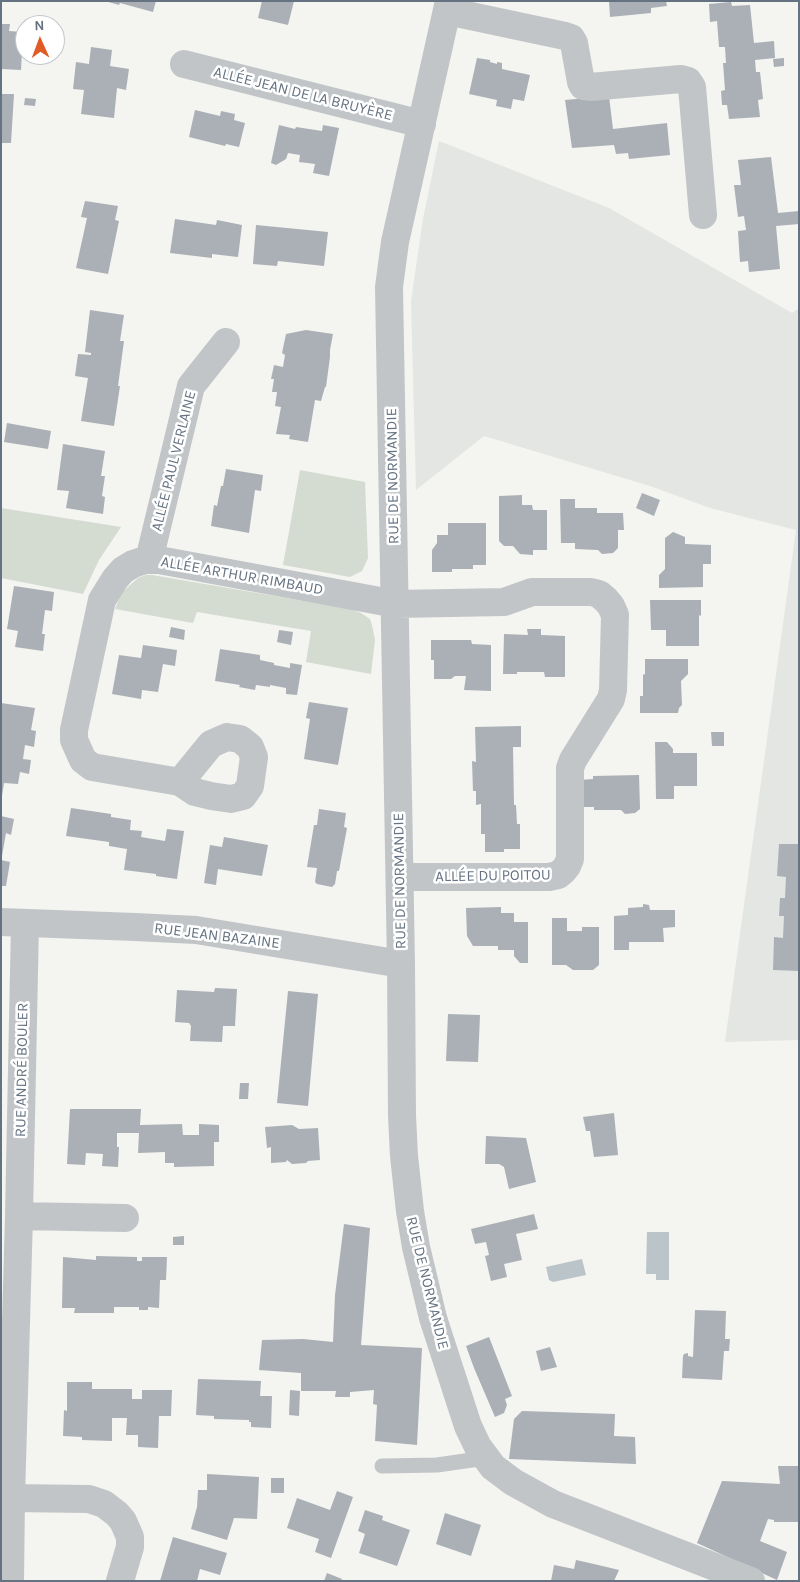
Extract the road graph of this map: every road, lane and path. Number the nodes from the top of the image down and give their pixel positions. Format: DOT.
graph roads {
  1 [pos="448,6"];
  2 [pos="184,64"];
  3 [pos="422,124"];
  4 [pos="703,215"];
  5 [pos="226,342"];
  6 [pos="149,560"];
  7 [pos="396,604"];
  8 [pos="180,782"];
  9 [pos="400,878"];
  10 [pos="13,923"];
  11 [pos="402,964"];
  12 [pos="19,1216"];
  13 [pos="125,1218"];
  14 [pos="486,1458"];
  15 [pos="382,1466"];
  16 [pos="11,1498"];
  17 [pos="10,1581"];
  18 [pos="120,1581"];
  19 [pos="751,1581"];
  1 -- 3 [label="street, RUE DE NORMANDIE"];
  1 -- 4 [label="street"];
  2 -- 3 [label="street, ALLÉE JEAN DE LA BRUYÈRE"];
  3 -- 7 [label="street, RUE DE NORMANDIE"];
  5 -- 6 [label="street, ALLÉE PAUL VERLAINE"];
  6 -- 7 [label="street, ALLÉE ARTHUR RIMBAUD"];
  6 -- 8 [label="street, ALLÉE ARTHUR RIMBAUD"];
  7 -- 9 [label="street, RUE DE NORMANDIE"];
  7 -- 9 [label="street, ALLÉE DU POITOU"];
  9 -- 11 [label="street, RUE DE NORMANDIE"];
  10 -- 11 [label="street, RUE JEAN BAZAINE"];
  10 -- 12 [label="street, RUE ANDRÉ BOULER"];
  11 -- 14 [label="street, RUE DE NORMANDIE"];
  12 -- 13 [label="street"];
  12 -- 16 [label="street, RUE ANDRÉ BOULER"];
  14 -- 15 [label="lane"];
  14 -- 19 [label="street, RUE DE NORMANDIE"];
  16 -- 17 [label="street, RUE ANDRÉ BOULER"];
  16 -- 18 [label="street"];
}
